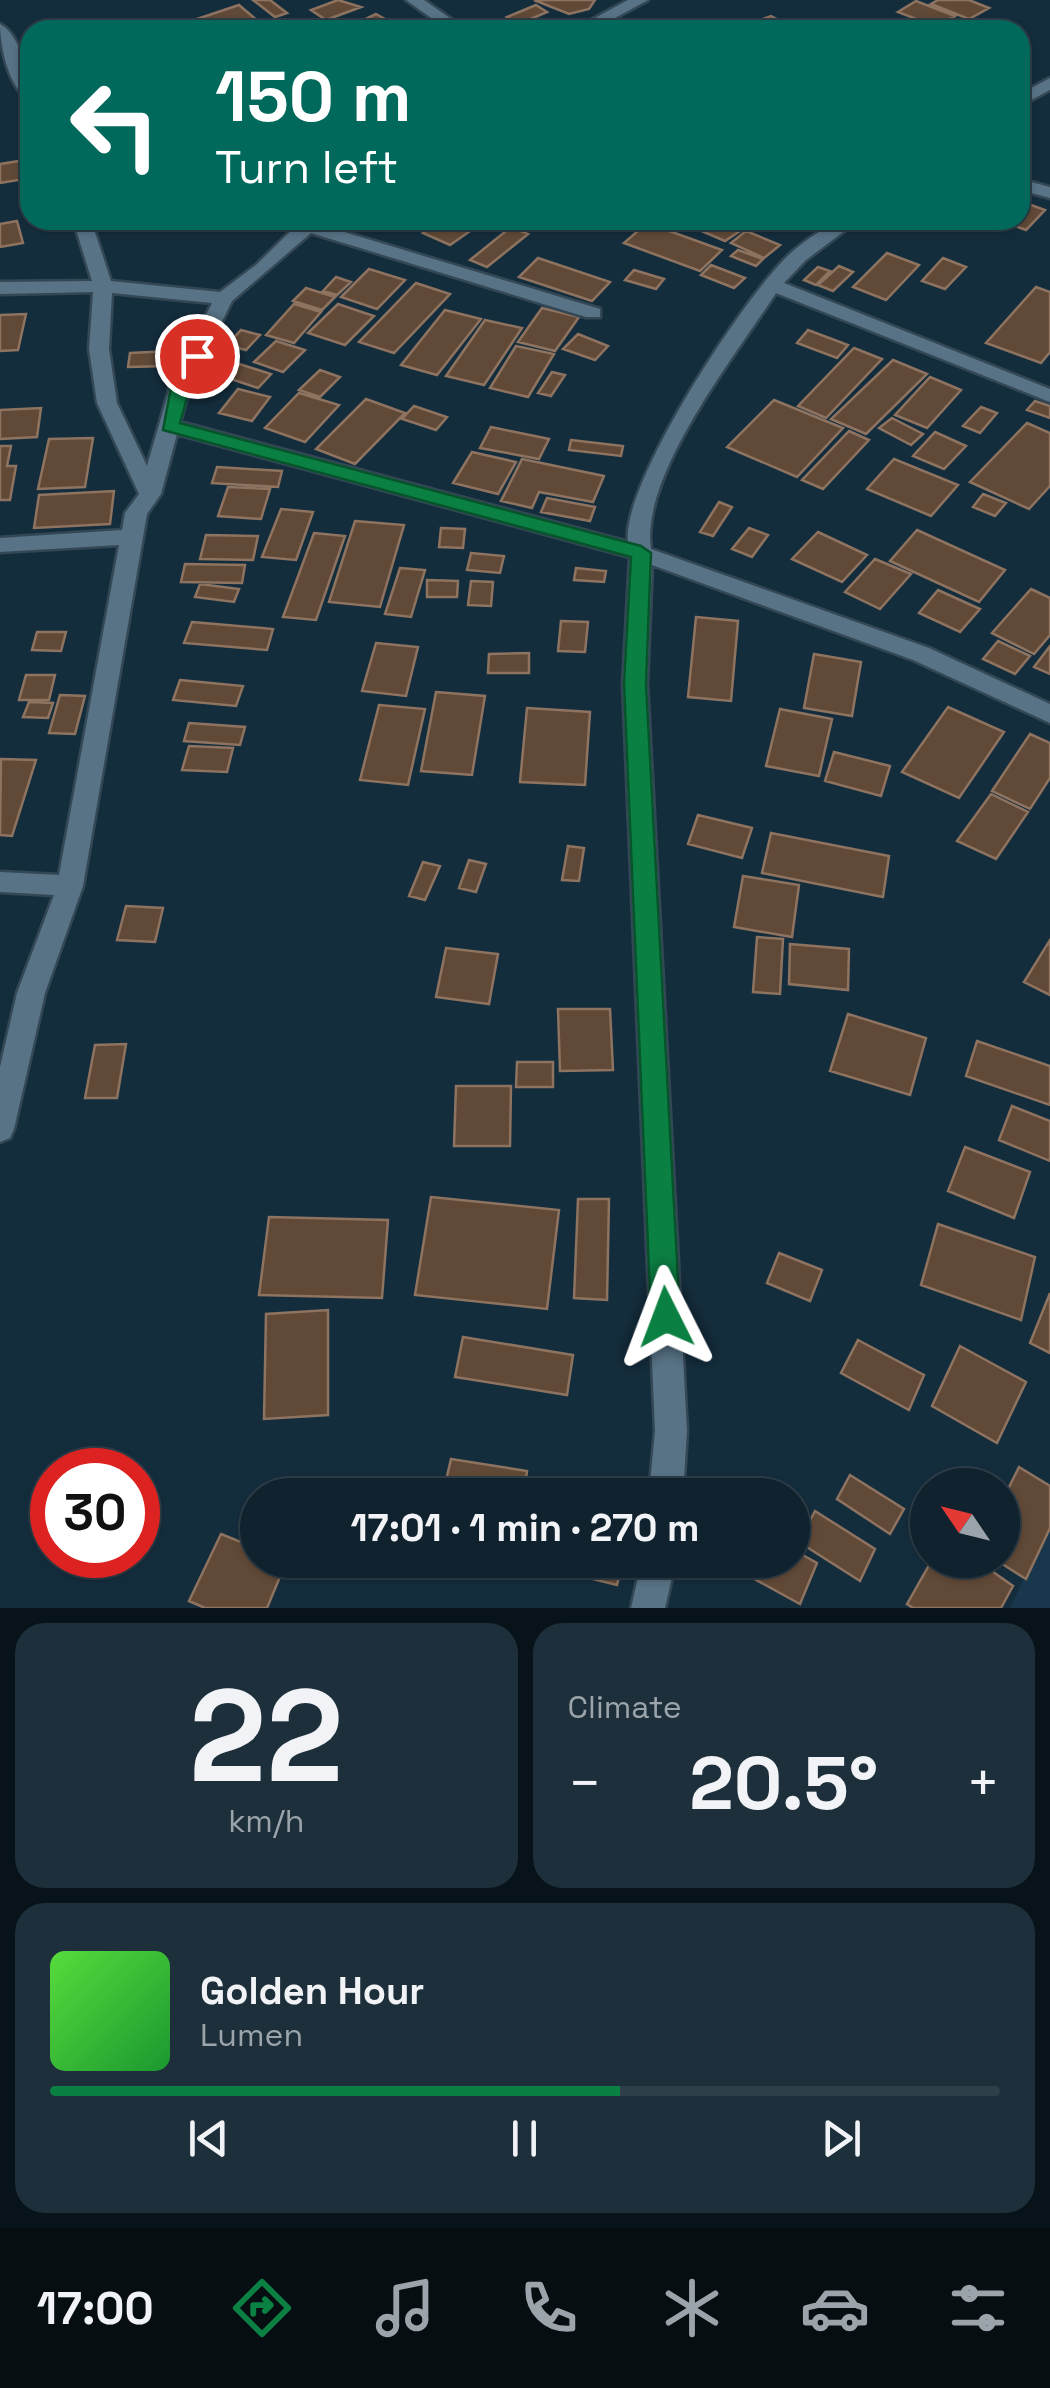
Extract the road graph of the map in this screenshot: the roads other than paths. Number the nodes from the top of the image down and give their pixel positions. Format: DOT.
graph roads {
  1 [pos="414,0"];
  2 [pos="640,0"];
  3 [pos="444,20"];
  4 [pos="601,20"];
  5 [pos="0,29"];
  6 [pos="20,73"];
  7 [pos="85,230"];
  8 [pos="303,230"];
  9 [pos="332,230"];
  10 [pos="836,230"];
  11 [pos="772,285"];
  12 [pos="103,286"];
  13 [pos="0,288"];
  14 [pos="224,298"];
  15 [pos="592,313"];
  16 [pos="1050,396"];
  17 [pos="170,426"];
  18 [pos="150,494"];
  19 [pos="130,537"];
  20 [pos="0,544"];
  21 [pos="641,553"];
  22 [pos="1050,714"];
  23 [pos="0,882"];
  24 [pos="70,886"];
  25 [pos="0,1129"];
  26 [pos="667,1478"];
  27 [pos="655,1578"];
  28 [pos="648,1608"];
  1 -- 3 [label="street"];
  2 -- 4 [label="street"];
  5 -- 6 [label="street"];
  7 -- 12 [label="street"];
  8 -- 14 [label="street"];
  9 -- 15 [label="street"];
  10 -- 11 [label="street"];
  11 -- 16 [label="street"];
  11 -- 21 [label="street"];
  12 -- 13 [label="street"];
  12 -- 14 [label="street"];
  12 -- 18 [label="street"];
  14 -- 17 [label="street"];
  17 -- 18 [label="street"];
  17 -- 21 [label="street"];
  18 -- 19 [label="street"];
  19 -- 20 [label="street"];
  19 -- 24 [label="street"];
  21 -- 22 [label="street"];
  21 -- 26 [label="street"];
  23 -- 24 [label="street"];
  24 -- 25 [label="street"];
  27 -- 28 [label="street"];
}
